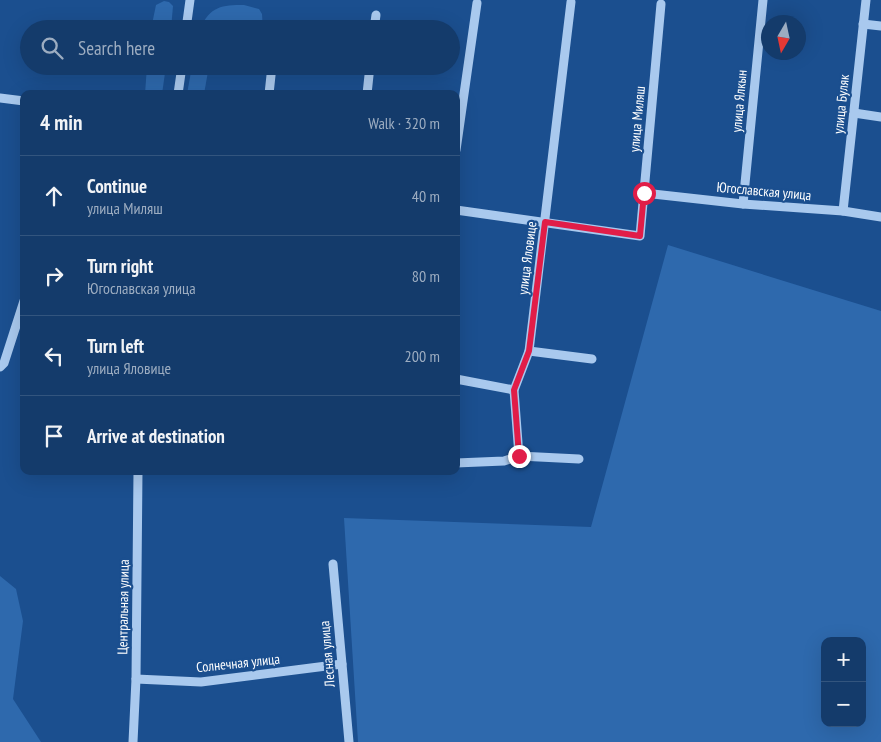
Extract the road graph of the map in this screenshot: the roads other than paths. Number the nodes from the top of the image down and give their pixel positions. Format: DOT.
graph roads {
  1 [pos="190,0"];
  2 [pos="763,0"];
  3 [pos="866,0"];
  4 [pos="571,2"];
  5 [pos="477,3"];
  6 [pos="661,4"];
  7 [pos="376,15"];
  8 [pos="187,20"];
  9 [pos="375,20"];
  10 [pos="863,24"];
  11 [pos="881,26"];
  12 [pos="181,75"];
  13 [pos="271,75"];
  14 [pos="369,75"];
  15 [pos="179,90"];
  16 [pos="269,90"];
  17 [pos="367,90"];
  18 [pos="0,98"];
  19 [pos="20,100"];
  20 [pos="854,113"];
  21 [pos="881,117"];
  22 [pos="460,122"];
  23 [pos="644,193"];
  24 [pos="744,204"];
  25 [pos="460,211"];
  26 [pos="843,211"];
  27 [pos="881,217"];
  28 [pos="545,222"];
  29 [pos="20,313"];
  30 [pos="529,351"];
  31 [pos="592,359"];
  32 [pos="0,368"];
  33 [pos="460,380"];
  34 [pos="514,390"];
  35 [pos="519,456"];
  36 [pos="580,459"];
  37 [pos="460,462"];
  38 [pos="138,475"];
  39 [pos="332,564"];
  40 [pos="342,664"];
  41 [pos="136,679"];
  42 [pos="133,742"];
  43 [pos="349,742"];
  1 -- 8 [label="street"];
  2 -- 24 [label="street, улица Ялкын"];
  3 -- 10 [label="street, улица Буляк"];
  4 -- 28 [label="street, улица Яловице"];
  5 -- 22 [label="street"];
  6 -- 23 [label="street, улица Миляш"];
  7 -- 9 [label="street"];
  10 -- 11 [label="street"];
  10 -- 20 [label="street, улица Буляк"];
  12 -- 15 [label="street"];
  13 -- 16 [label="street"];
  14 -- 17 [label="street"];
  18 -- 19 [label="street"];
  20 -- 21 [label="street"];
  20 -- 26 [label="street, улица Буляк"];
  23 -- 24 [label="street, Югославская улица"];
  23 -- 28 [label="street, улица Миляш"];
  24 -- 26 [label="street, Югославская улица"];
  25 -- 28 [label="street"];
  26 -- 27 [label="street, Югославская улица"];
  28 -- 30 [label="street, улица Яловице"];
  29 -- 32 [label="street"];
  30 -- 31 [label="street"];
  30 -- 34 [label="street, улица Яловице"];
  33 -- 34 [label="street"];
  34 -- 35 [label="street, улица Яловице"];
  35 -- 36 [label="street"];
  35 -- 37 [label="street"];
  38 -- 41 [label="street, Центральная улица"];
  39 -- 40 [label="street, Лесная улица"];
  40 -- 41 [label="street, Солнечная улица"];
  40 -- 43 [label="street, Лесная улица"];
  41 -- 42 [label="street, Центральная улица"];
}
